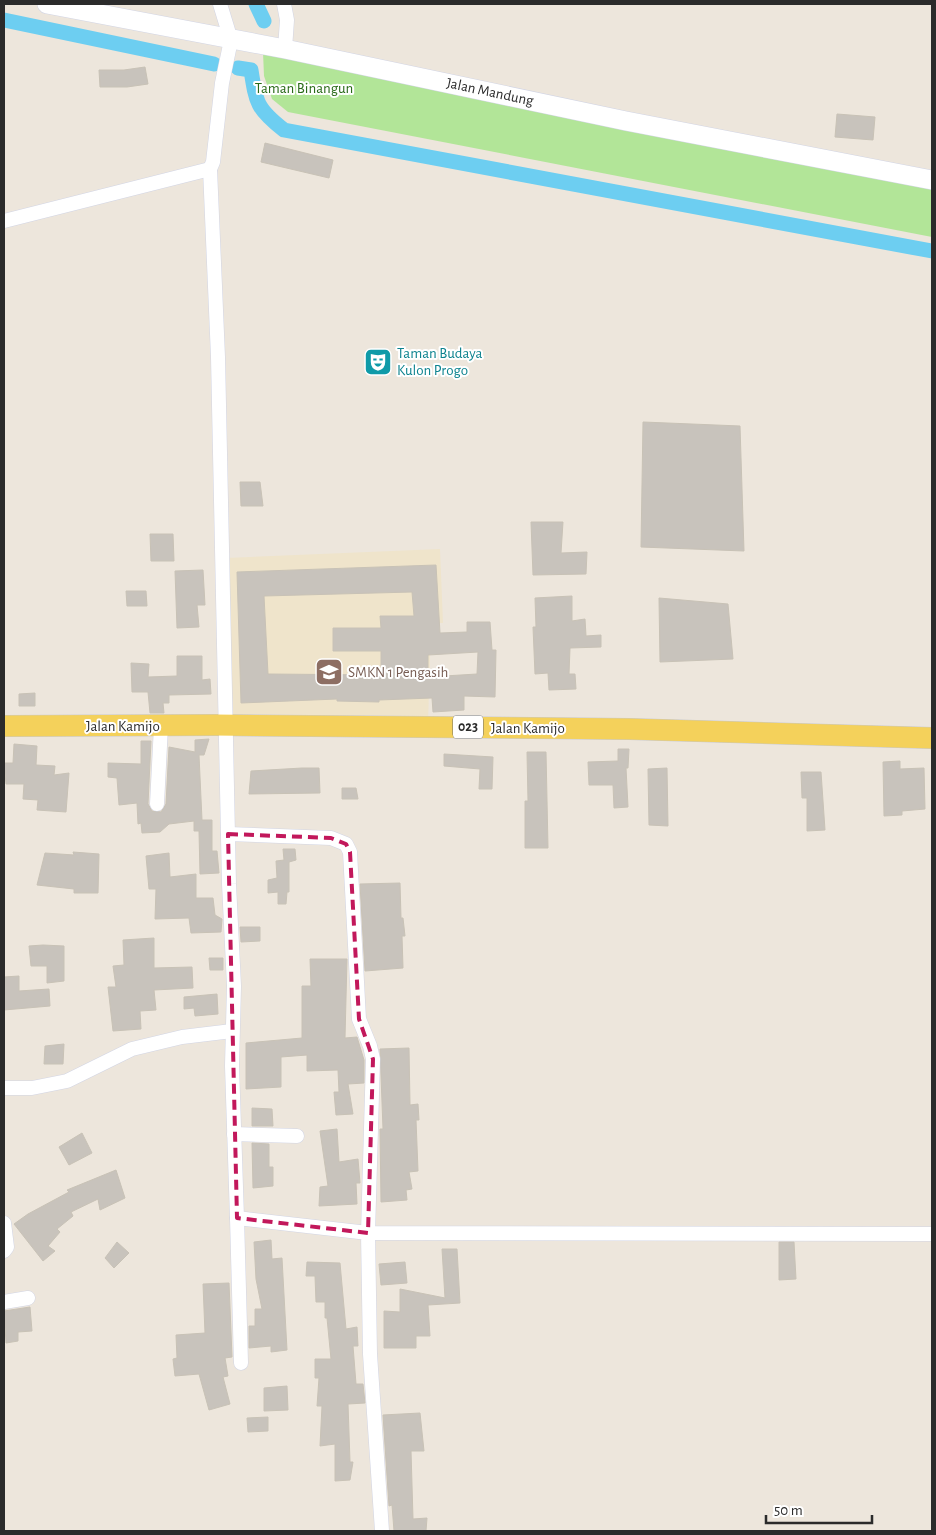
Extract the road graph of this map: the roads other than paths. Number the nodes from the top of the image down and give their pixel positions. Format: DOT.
graph roads {
  1 [pos="47,4"];
  2 [pos="220,4"];
  3 [pos="284,4"];
  4 [pos="231,40"];
  5 [pos="285,49"];
  6 [pos="210,169"];
  7 [pos="932,180"];
  8 [pos="4,221"];
  9 [pos="226,725"];
  10 [pos="4,726"];
  11 [pos="161,726"];
  12 [pos="932,738"];
  13 [pos="158,804"];
  14 [pos="228,834"];
  15 [pos="232,1031"];
  16 [pos="4,1088"];
  17 [pos="234,1134"];
  18 [pos="297,1136"];
  19 [pos="237,1218"];
  20 [pos="4,1223"];
  21 [pos="368,1233"];
  22 [pos="932,1234"];
  23 [pos="4,1251"];
  24 [pos="28,1298"];
  25 [pos="4,1302"];
  26 [pos="241,1363"];
  27 [pos="382,1531"];
  1 -- 4 [label="main road, Jalan Mandung"];
  2 -- 4 [label="street"];
  3 -- 5 [label="street"];
  4 -- 5 [label="main road, Jalan Mandung"];
  4 -- 6 [label="street"];
  5 -- 7 [label="main road, Jalan Mandung"];
  6 -- 8 [label="street"];
  6 -- 9 [label="street"];
  9 -- 11 [label="main road, Jalan Kamijo / 023"];
  9 -- 12 [label="main road, Jalan Kamijo / 023"];
  9 -- 14 [label="street"];
  10 -- 11 [label="main road, Jalan Kamijo / 023"];
  11 -- 13 [label="street"];
  14 -- 15 [label="street"];
  14 -- 21 [label="street"];
  15 -- 16 [label="street"];
  15 -- 17 [label="street"];
  17 -- 18 [label="street"];
  17 -- 19 [label="street"];
  19 -- 21 [label="street"];
  19 -- 26 [label="street"];
  20 -- 23 [label="street"];
  21 -- 22 [label="street"];
  21 -- 27 [label="street"];
  24 -- 25 [label="street"];
}
